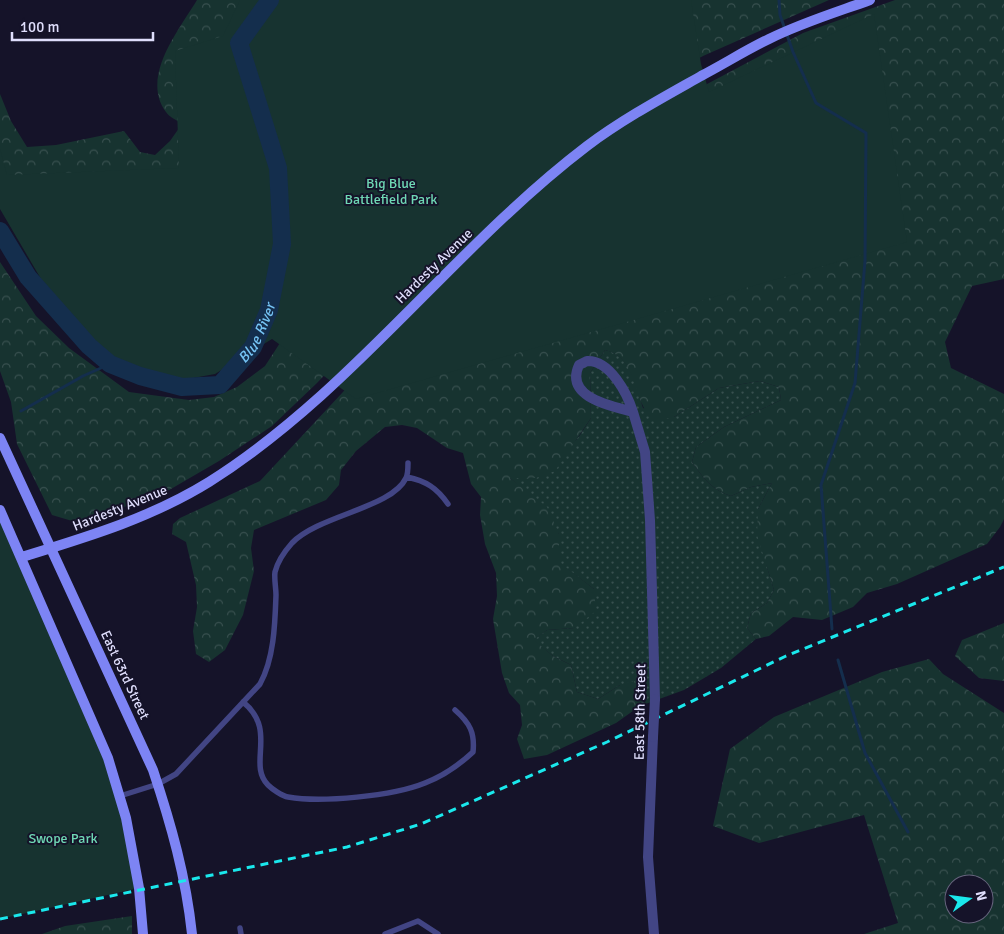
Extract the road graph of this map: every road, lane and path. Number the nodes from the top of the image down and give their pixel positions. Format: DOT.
graph roads {
  1 [pos="870,0"];
  2 [pos="634,412"];
  3 [pos="0,438"];
  4 [pos="408,463"];
  5 [pos="407,477"];
  6 [pos="448,504"];
  7 [pos="0,510"];
  8 [pos="52,548"];
  9 [pos="22,557"];
  10 [pos="243,702"];
  11 [pos="455,710"];
  12 [pos="158,784"];
  13 [pos="120,796"];
  14 [pos="143,934"];
  15 [pos="192,934"];
  16 [pos="386,934"];
  17 [pos="438,934"];
  18 [pos="654,934"];
  1 -- 8 [label="main road, Hardesty Avenue"];
  2 -- 2 [label="street, East 58th Street"];
  2 -- 18 [label="street, East 58th Street, bridge"];
  3 -- 8 [label="main road, East 63rd Street"];
  4 -- 5 [label="lane"];
  5 -- 6 [label="lane"];
  5 -- 10 [label="lane"];
  7 -- 9 [label="main road"];
  8 -- 9 [label="main road, Hardesty Avenue"];
  8 -- 12 [label="main road, East 63rd Street"];
  9 -- 13 [label="main road"];
  10 -- 11 [label="lane"];
  10 -- 12 [label="lane"];
  12 -- 13 [label="lane"];
  12 -- 15 [label="main road, East 63rd Street"];
  13 -- 14 [label="main road"];
  16 -- 17 [label="lane"];
}
